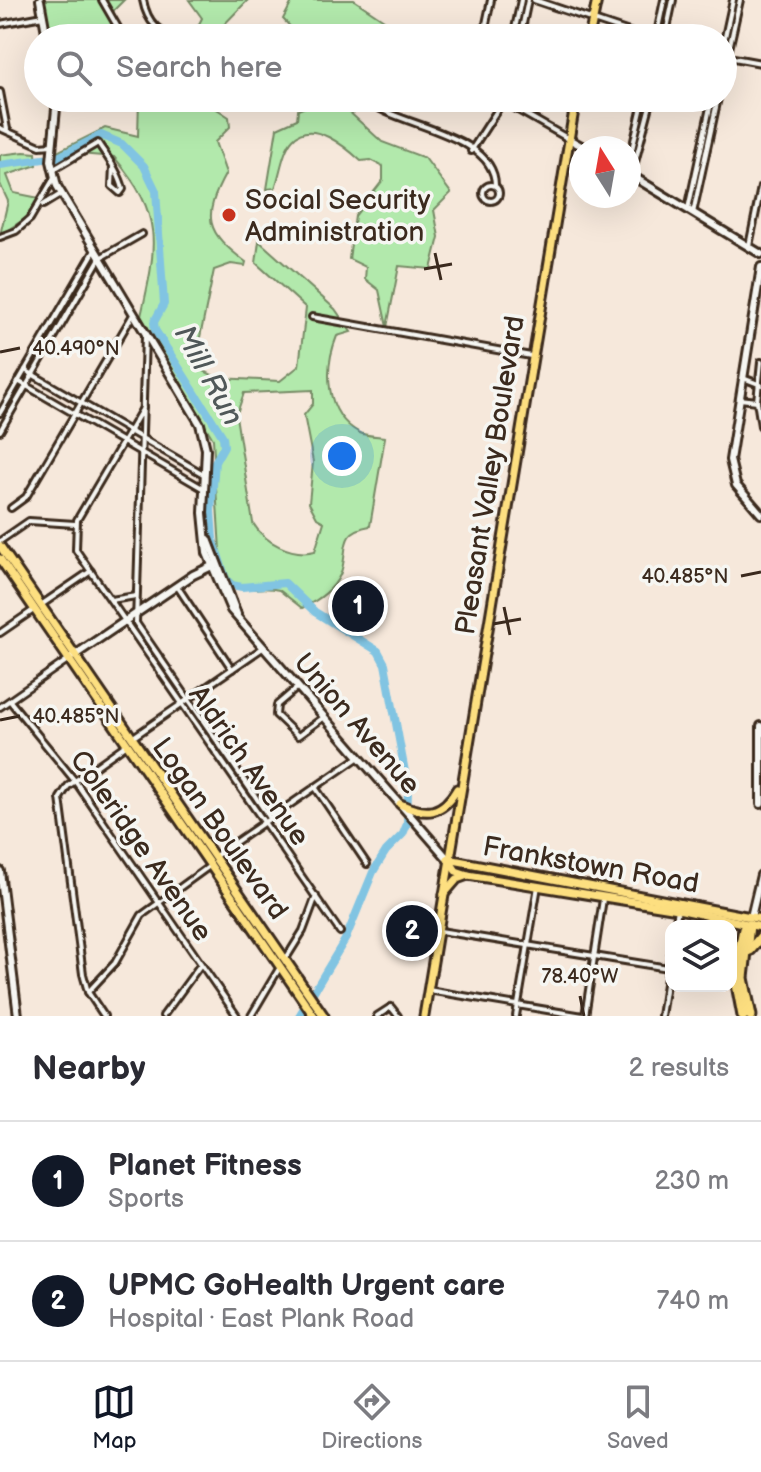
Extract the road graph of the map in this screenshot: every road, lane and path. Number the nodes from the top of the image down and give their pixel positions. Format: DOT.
graph roads {
  1 [pos="40,0"];
  2 [pos="102,0"];
  3 [pos="143,0"];
  4 [pos="491,0"];
  5 [pos="521,0"];
  6 [pos="531,0"];
  7 [pos="597,0"];
  8 [pos="664,0"];
  9 [pos="673,0"];
  10 [pos="733,0"];
  11 [pos="740,0"];
  12 [pos="734,13"];
  13 [pos="43,16"];
  14 [pos="593,19"];
  15 [pos="0,24"];
  16 [pos="44,24"];
  17 [pos="116,24"];
  18 [pos="154,24"];
  19 [pos="486,24"];
  20 [pos="516,24"];
  21 [pos="524,24"];
  22 [pos="592,24"];
  23 [pos="607,24"];
  24 [pos="659,24"];
  25 [pos="668,24"];
  26 [pos="730,24"];
  27 [pos="732,24"];
  28 [pos="737,58"];
  29 [pos="761,63"];
  30 [pos="0,92"];
  31 [pos="56,112"];
  32 [pos="381,112"];
  33 [pos="496,112"];
  34 [pos="525,112"];
  35 [pos="573,112"];
  36 [pos="641,112"];
  37 [pos="648,112"];
  38 [pos="712,112"];
  39 [pos="0,128"];
  40 [pos="7,131"];
  41 [pos="635,136"];
  42 [pos="567,138"];
  43 [pos="641,140"];
  44 [pos="52,145"];
  45 [pos="471,151"];
  46 [pos="113,166"];
  47 [pos="52,170"];
  48 [pos="54,178"];
  49 [pos="641,181"];
  50 [pos="495,185"];
  51 [pos="761,187"];
  52 [pos="61,194"];
  53 [pos="39,207"];
  54 [pos="690,212"];
  55 [pos="142,234"];
  56 [pos="0,237"];
  57 [pos="749,246"];
  58 [pos="95,250"];
  59 [pos="761,254"];
  60 [pos="100,258"];
  61 [pos="761,267"];
  62 [pos="759,288"];
  63 [pos="134,313"];
  64 [pos="312,317"];
  65 [pos="145,333"];
  66 [pos="531,356"];
  67 [pos="761,362"];
  68 [pos="25,370"];
  69 [pos="32,375"];
  70 [pos="743,378"];
  71 [pos="18,381"];
  72 [pos="759,385"];
  73 [pos="26,386"];
  74 [pos="739,399"];
  75 [pos="757,401"];
  76 [pos="80,404"];
  77 [pos="143,408"];
  78 [pos="0,413"];
  79 [pos="75,414"];
  80 [pos="761,426"];
  81 [pos="0,431"];
  82 [pos="129,431"];
  83 [pos="142,439"];
  84 [pos="122,442"];
  85 [pos="141,453"];
  86 [pos="205,475"];
  87 [pos="204,489"];
  88 [pos="11,508"];
  89 [pos="761,514"];
  90 [pos="75,524"];
  91 [pos="0,544"];
  92 [pos="0,559"];
  93 [pos="213,565"];
  94 [pos="91,571"];
  95 [pos="177,586"];
  96 [pos="136,596"];
  97 [pos="111,600"];
  98 [pos="38,607"];
  99 [pos="136,614"];
  100 [pos="126,621"];
  101 [pos="0,633"];
  102 [pos="264,647"];
  103 [pos="72,657"];
  104 [pos="232,669"];
  105 [pos="298,687"];
  106 [pos="189,699"];
  107 [pos="10,701"];
  108 [pos="183,703"];
  109 [pos="0,707"];
  110 [pos="324,717"];
  111 [pos="761,726"];
  112 [pos="130,741"];
  113 [pos="359,757"];
  114 [pos="75,781"];
  115 [pos="461,784"];
  116 [pos="315,787"];
  117 [pos="761,804"];
  118 [pos="406,809"];
  119 [pos="268,820"];
  120 [pos="448,859"];
  121 [pos="213,861"];
  122 [pos="367,864"];
  123 [pos="0,871"];
  124 [pos="468,875"];
  125 [pos="761,875"];
  126 [pos="539,876"];
  127 [pos="538,886"];
  128 [pos="604,892"];
  129 [pos="316,896"];
  130 [pos="443,896"];
  131 [pos="158,902"];
  132 [pos="678,909"];
  133 [pos="761,919"];
  134 [pos="676,920"];
  135 [pos="750,921"];
  136 [pos="761,927"];
  137 [pos="437,931"];
  138 [pos="340,932"];
  139 [pos="761,937"];
  140 [pos="528,946"];
  141 [pos="594,956"];
  142 [pos="746,957"];
  143 [pos="283,963"];
  144 [pos="201,964"];
  145 [pos="665,968"];
  146 [pos="665,989"];
  147 [pos="428,990"];
  148 [pos="88,992"];
  149 [pos="311,1004"];
  150 [pos="518,1005"];
  151 [pos="18,1016"];
  152 [pos="104,1016"];
  153 [pos="163,1016"];
  154 [pos="237,1016"];
  155 [pos="251,1016"];
  156 [pos="314,1016"];
  157 [pos="324,1016"];
  158 [pos="377,1016"];
  159 [pos="398,1016"];
  160 [pos="424,1016"];
  161 [pos="516,1016"];
  162 [pos="584,1016"];
  163 [pos="661,1016"];
  164 [pos="743,1016"];
  165 [pos="751,1016"];
  1 -- 13 [label="main road"];
  2 -- 17 [label="street"];
  3 -- 18 [label="street"];
  4 -- 19 [label="street"];
  5 -- 20 [label="street"];
  6 -- 14 [label="street"];
  6 -- 21 [label="street"];
  7 -- 14 [label="main road"];
  8 -- 24 [label="street"];
  9 -- 25 [label="street"];
  10 -- 12 [label="street"];
  11 -- 12 [label="street"];
  12 -- 26 [label="street"];
  12 -- 27 [label="street"];
  13 -- 15 [label="street"];
  13 -- 16 [label="main road"];
  14 -- 22 [label="main road"];
  14 -- 23 [label="street"];
  28 -- 29 [label="street"];
  30 -- 40 [label="street"];
  31 -- 44 [label="main road, Union Avenue"];
  32 -- 45 [label="street"];
  33 -- 45 [label="street"];
  34 -- 42 [label="street"];
  35 -- 42 [label="main road, Pleasant Valley Boulevard"];
  36 -- 41 [label="street"];
  37 -- 43 [label="street"];
  38 -- 54 [label="street"];
  39 -- 40 [label="street"];
  40 -- 44 [label="street"];
  42 -- 66 [label="main road, Pleasant Valley Boulevard"];
  44 -- 47 [label="main road, Union Avenue"];
  45 -- 50 [label="street"];
  46 -- 46 [label="street"];
  46 -- 47 [label="street"];
  47 -- 48 [label="main road, Union Avenue"];
  48 -- 52 [label="main road, Union Avenue"];
  48 -- 53 [label="street"];
  49 -- 54 [label="main road"];
  51 -- 57 [label="street"];
  52 -- 53 [label="street"];
  52 -- 58 [label="main road, Union Avenue"];
  53 -- 56 [label="street"];
  54 -- 57 [label="main road"];
  55 -- 60 [label="street"];
  57 -- 59 [label="main road"];
  58 -- 60 [label="main road, Union Avenue"];
  58 -- 68 [label="street"];
  60 -- 63 [label="main road, Union Avenue"];
  60 -- 69 [label="street"];
  61 -- 62 [label="main road"];
  62 -- 70 [label="main road"];
  63 -- 65 [label="main road, Union Avenue"];
  63 -- 76 [label="street"];
  64 -- 66 [label="street"];
  65 -- 77 [label="street"];
  65 -- 86 [label="main road, Union Avenue"];
  66 -- 115 [label="main road, Pleasant Valley Boulevard"];
  67 -- 72 [label="street"];
  68 -- 69 [label="street"];
  68 -- 71 [label="street"];
  69 -- 73 [label="street"];
  69 -- 76 [label="street"];
  70 -- 72 [label="street"];
  70 -- 74 [label="main road"];
  71 -- 73 [label="street"];
  71 -- 78 [label="street"];
  72 -- 75 [label="street"];
  73 -- 79 [label="street"];
  73 -- 81 [label="street"];
  74 -- 75 [label="street"];
  74 -- 89 [label="main road"];
  75 -- 80 [label="street"];
  76 -- 79 [label="street"];
  76 -- 82 [label="street"];
  77 -- 82 [label="street"];
  77 -- 83 [label="street"];
  79 -- 84 [label="street"];
  79 -- 88 [label="street"];
  82 -- 83 [label="street"];
  82 -- 84 [label="street"];
  83 -- 85 [label="street"];
  83 -- 86 [label="street"];
  84 -- 85 [label="street"];
  84 -- 90 [label="street"];
  85 -- 87 [label="street"];
  85 -- 96 [label="street"];
  86 -- 87 [label="main road, Union Avenue"];
  87 -- 93 [label="main road, Union Avenue"];
  90 -- 91 [label="street"];
  90 -- 94 [label="street, Aldrich Avenue"];
  91 -- 98 [label="main road, Logan Boulevard"];
  92 -- 98 [label="main road, Logan Boulevard"];
  93 -- 95 [label="main road"];
  93 -- 102 [label="main road, Union Avenue"];
  94 -- 97 [label="street, Aldrich Avenue"];
  94 -- 98 [label="street"];
  95 -- 99 [label="main road"];
  95 -- 104 [label="street"];
  96 -- 97 [label="street"];
  96 -- 99 [label="street"];
  97 -- 100 [label="street, Aldrich Avenue"];
  98 -- 101 [label="street"];
  98 -- 103 [label="main road, Logan Boulevard"];
  99 -- 100 [label="main road"];
  99 -- 106 [label="street, Aldrich Avenue"];
  100 -- 103 [label="main road"];
  100 -- 108 [label="street, Aldrich Avenue"];
  102 -- 104 [label="street"];
  102 -- 105 [label="main road, Union Avenue"];
  103 -- 107 [label="street"];
  103 -- 112 [label="main road, Logan Boulevard"];
  104 -- 106 [label="street"];
  105 -- 110 [label="main road, Union Avenue"];
  105 -- 110 [label="street"];
  106 -- 108 [label="street"];
  106 -- 119 [label="street, Aldrich Avenue"];
  107 -- 109 [label="street"];
  107 -- 114 [label="street, Coleridge Avenue"];
  108 -- 112 [label="street"];
  108 -- 119 [label="street, Aldrich Avenue"];
  110 -- 113 [label="main road, Union Avenue"];
  111 -- 117 [label="main road"];
  112 -- 114 [label="street"];
  112 -- 121 [label="main road, Logan Boulevard"];
  113 -- 116 [label="street"];
  113 -- 118 [label="main road, Union Avenue"];
  114 -- 131 [label="street, Coleridge Avenue"];
  114 -- 148 [label="street"];
  115 -- 118 [label="main road"];
  115 -- 120 [label="main road, Pleasant Valley Boulevard"];
  116 -- 119 [label="street"];
  116 -- 122 [label="street"];
  118 -- 120 [label="main road, Union Avenue"];
  119 -- 121 [label="street"];
  119 -- 129 [label="street, Aldrich Avenue"];
  120 -- 124 [label="main road, Frankstown Road"];
  120 -- 126 [label="main road, Frankstown Road"];
  120 -- 130 [label="main road, Pleasant Valley Boulevard"];
  121 -- 131 [label="street"];
  121 -- 143 [label="main road, Logan Boulevard"];
  123 -- 151 [label="main road"];
  124 -- 127 [label="main road, Frankstown Road"];
  124 -- 130 [label="main road"];
  125 -- 135 [label="main road"];
  126 -- 127 [label="main road"];
  126 -- 128 [label="main road, Frankstown Road"];
  127 -- 128 [label="main road, Frankstown Road"];
  127 -- 140 [label="street"];
  128 -- 132 [label="main road, Frankstown Road"];
  128 -- 135 [label="main road, Frankstown Road"];
  128 -- 141 [label="street"];
  129 -- 138 [label="street, Aldrich Avenue"];
  129 -- 143 [label="street"];
  130 -- 137 [label="main road, Pleasant Valley Boulevard"];
  131 -- 144 [label="street, Coleridge Avenue"];
  131 -- 148 [label="street"];
  132 -- 134 [label="street"];
  132 -- 135 [label="main road, Frankstown Road"];
  133 -- 135 [label="main road, Frankstown Road"];
  135 -- 136 [label="main road, Frankstown Road"];
  135 -- 142 [label="highway"];
  135 -- 164 [label="highway"];
  137 -- 140 [label="street"];
  137 -- 147 [label="main road, Pleasant Valley Boulevard"];
  139 -- 142 [label="highway"];
  140 -- 141 [label="street"];
  140 -- 150 [label="street"];
  141 -- 145 [label="street"];
  141 -- 162 [label="street"];
  142 -- 165 [label="highway"];
  143 -- 149 [label="main road, Logan Boulevard"];
  143 -- 155 [label="street"];
  144 -- 153 [label="street"];
  144 -- 154 [label="street, Coleridge Avenue"];
  146 -- 163 [label="street"];
  147 -- 150 [label="street"];
  147 -- 160 [label="main road, Pleasant Valley Boulevard"];
  148 -- 152 [label="street"];
  149 -- 156 [label="main road, Logan Boulevard"];
  149 -- 157 [label="main road, Logan Boulevard"];
  150 -- 161 [label="street"];
  150 -- 162 [label="street"];
  158 -- 159 [label="street"];
}
